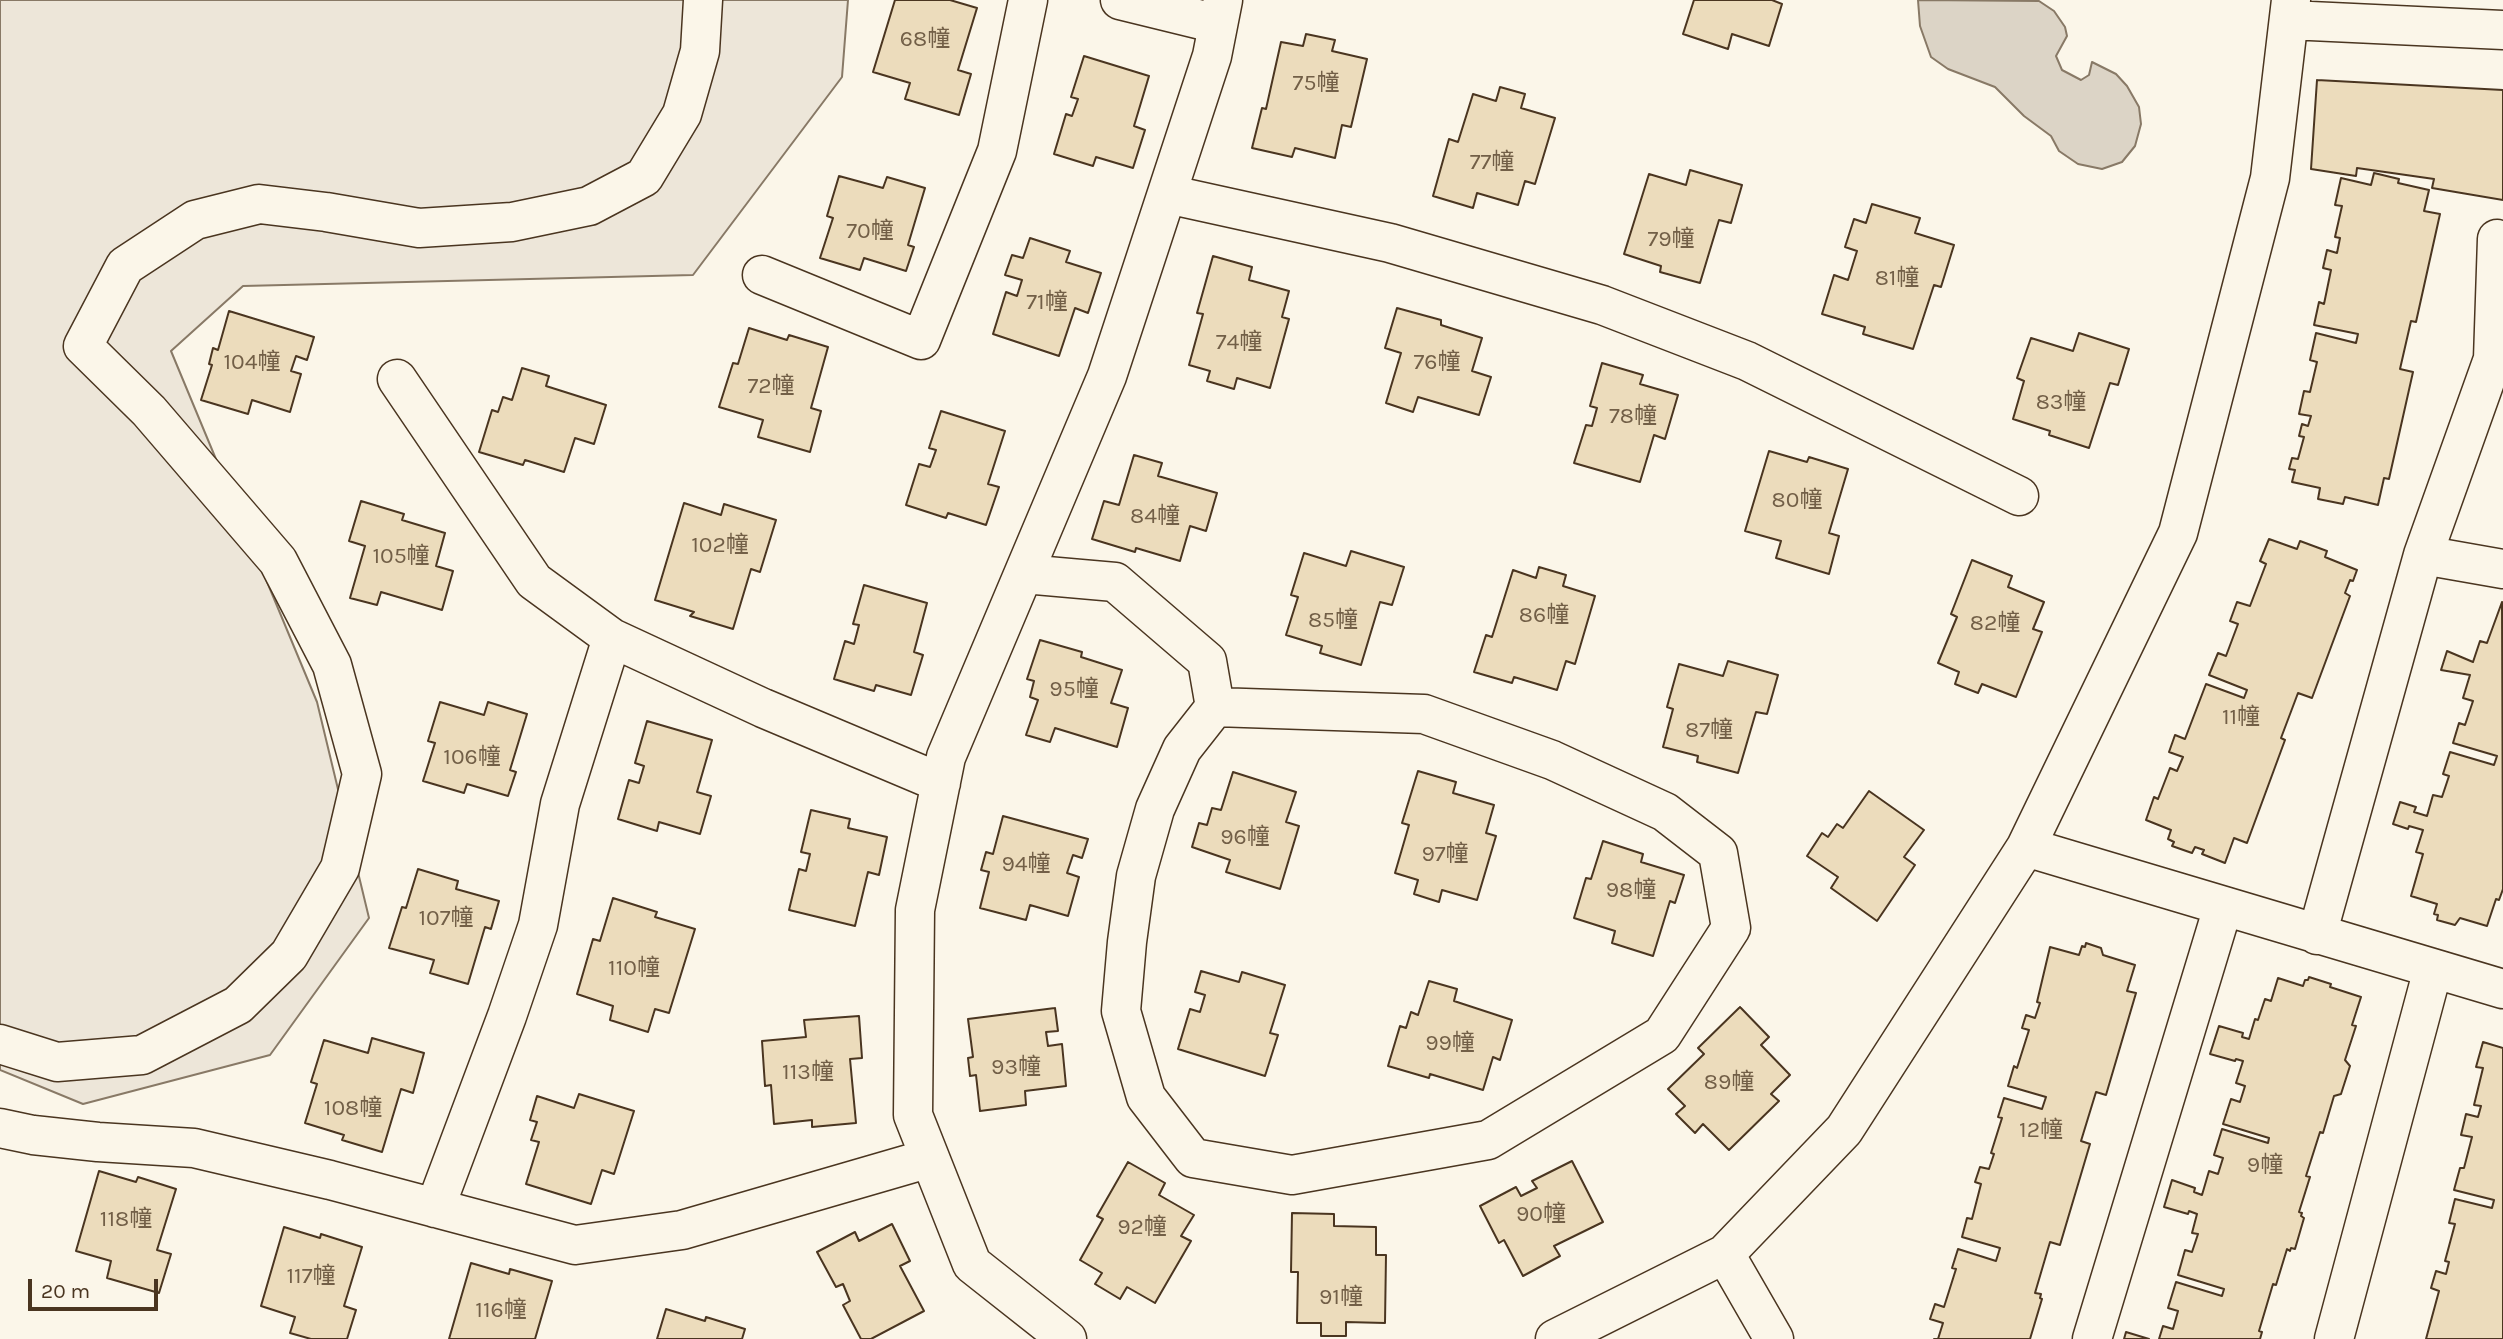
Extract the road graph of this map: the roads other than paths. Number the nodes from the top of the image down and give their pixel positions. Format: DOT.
graph roads {
  1 [pos="703,0"];
  2 [pos="1028,0"];
  3 [pos="1120,0"];
  4 [pos="2290,10"];
  5 [pos="1220,12"];
  6 [pos="2503,30"];
  7 [pos="1167,194"];
  8 [pos="2497,239"];
  9 [pos="762,275"];
  10 [pos="397,379"];
  11 [pos="2019,496"];
  12 [pos="2423,555"];
  13 [pos="2503,569"];
  14 [pos="1024,574"];
  15 [pos="612,638"];
  16 [pos="1215,707"];
  17 [pos="941,783"];
  18 [pos="2026,848"];
  19 [pos="2223,907"];
  20 [pos="2316,935"];
  21 [pos="2433,969"];
  22 [pos="2503,989"];
  23 [pos="0,1044"];
  24 [pos="0,1128"];
  25 [pos="930,1158"];
  26 [pos="435,1208"];
  27 [pos="1725,1254"];
  28 [pos="1067,1339"];
  29 [pos="1555,1339"];
  30 [pos="1774,1339"];
  31 [pos="2092,1339"];
  32 [pos="2334,1339"];
  1 -- 23 [label="street"];
  2 -- 9 [label="street"];
  3 -- 5 [label="street"];
  4 -- 6 [label="street"];
  4 -- 18 [label="street"];
  5 -- 7 [label="street"];
  7 -- 11 [label="street"];
  7 -- 14 [label="street"];
  8 -- 12 [label="street"];
  10 -- 15 [label="street"];
  12 -- 13 [label="street"];
  12 -- 20 [label="street"];
  14 -- 16 [label="street"];
  14 -- 17 [label="street"];
  15 -- 17 [label="street"];
  15 -- 26 [label="street"];
  16 -- 16 [label="street"];
  17 -- 25 [label="street"];
  18 -- 19 [label="street"];
  18 -- 27 [label="street"];
  19 -- 20 [label="street"];
  19 -- 31 [label="street"];
  20 -- 21 [label="street"];
  21 -- 22 [label="street"];
  21 -- 32 [label="street"];
  24 -- 26 [label="street"];
  25 -- 26 [label="street"];
  25 -- 28 [label="street"];
  27 -- 29 [label="street"];
  27 -- 30 [label="street"];
}
